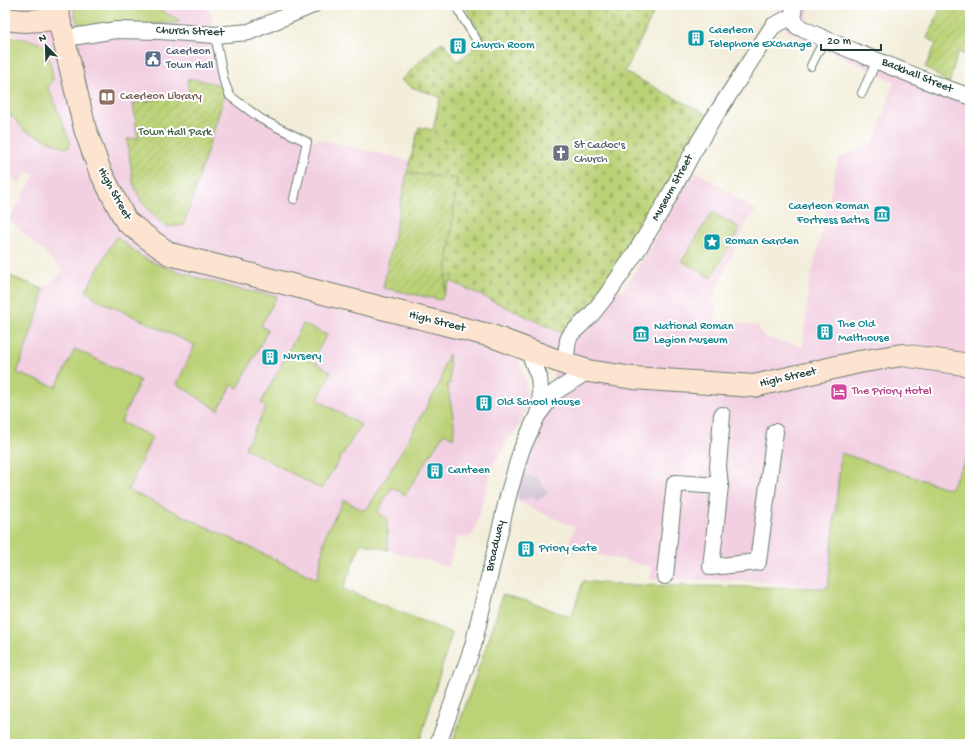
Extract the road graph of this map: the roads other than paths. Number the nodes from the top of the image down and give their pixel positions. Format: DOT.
graph roads {
  1 [pos="455,5"];
  2 [pos="306,6"];
  3 [pos="793,11"];
  4 [pos="5,18"];
  5 [pos="60,20"];
  6 [pos="214,35"];
  7 [pos="825,38"];
  8 [pos="476,39"];
  9 [pos="877,60"];
  10 [pos="811,66"];
  11 [pos="862,93"];
  12 [pos="970,96"];
  13 [pos="294,199"];
  14 [pos="528,350"];
  15 [pos="970,365"];
  16 [pos="579,368"];
  17 [pos="722,415"];
  18 [pos="537,416"];
  19 [pos="775,432"];
  20 [pos="720,486"];
  21 [pos="665,576"];
  22 [pos="438,744"];
  1 -- 8 [label="lane"];
  2 -- 6 [label="street, Church Street"];
  3 -- 7 [label="street, Backhall Street"];
  3 -- 16 [label="street, Museum Street"];
  4 -- 5 [label="main road"];
  5 -- 6 [label="street, Church Street"];
  5 -- 14 [label="main road, High Street"];
  6 -- 13 [label="lane"];
  7 -- 9 [label="street, Backhall Street"];
  7 -- 10 [label="lane"];
  9 -- 11 [label="lane"];
  9 -- 12 [label="street, Backhall Street"];
  14 -- 16 [label="main road, High Street"];
  14 -- 18 [label="street"];
  15 -- 16 [label="main road, High Street"];
  16 -- 18 [label="street, Broadway"];
  17 -- 20 [label="street"];
  18 -- 22 [label="street, Broadway"];
  19 -- 20 [label="street"];
  20 -- 21 [label="street"];
}
